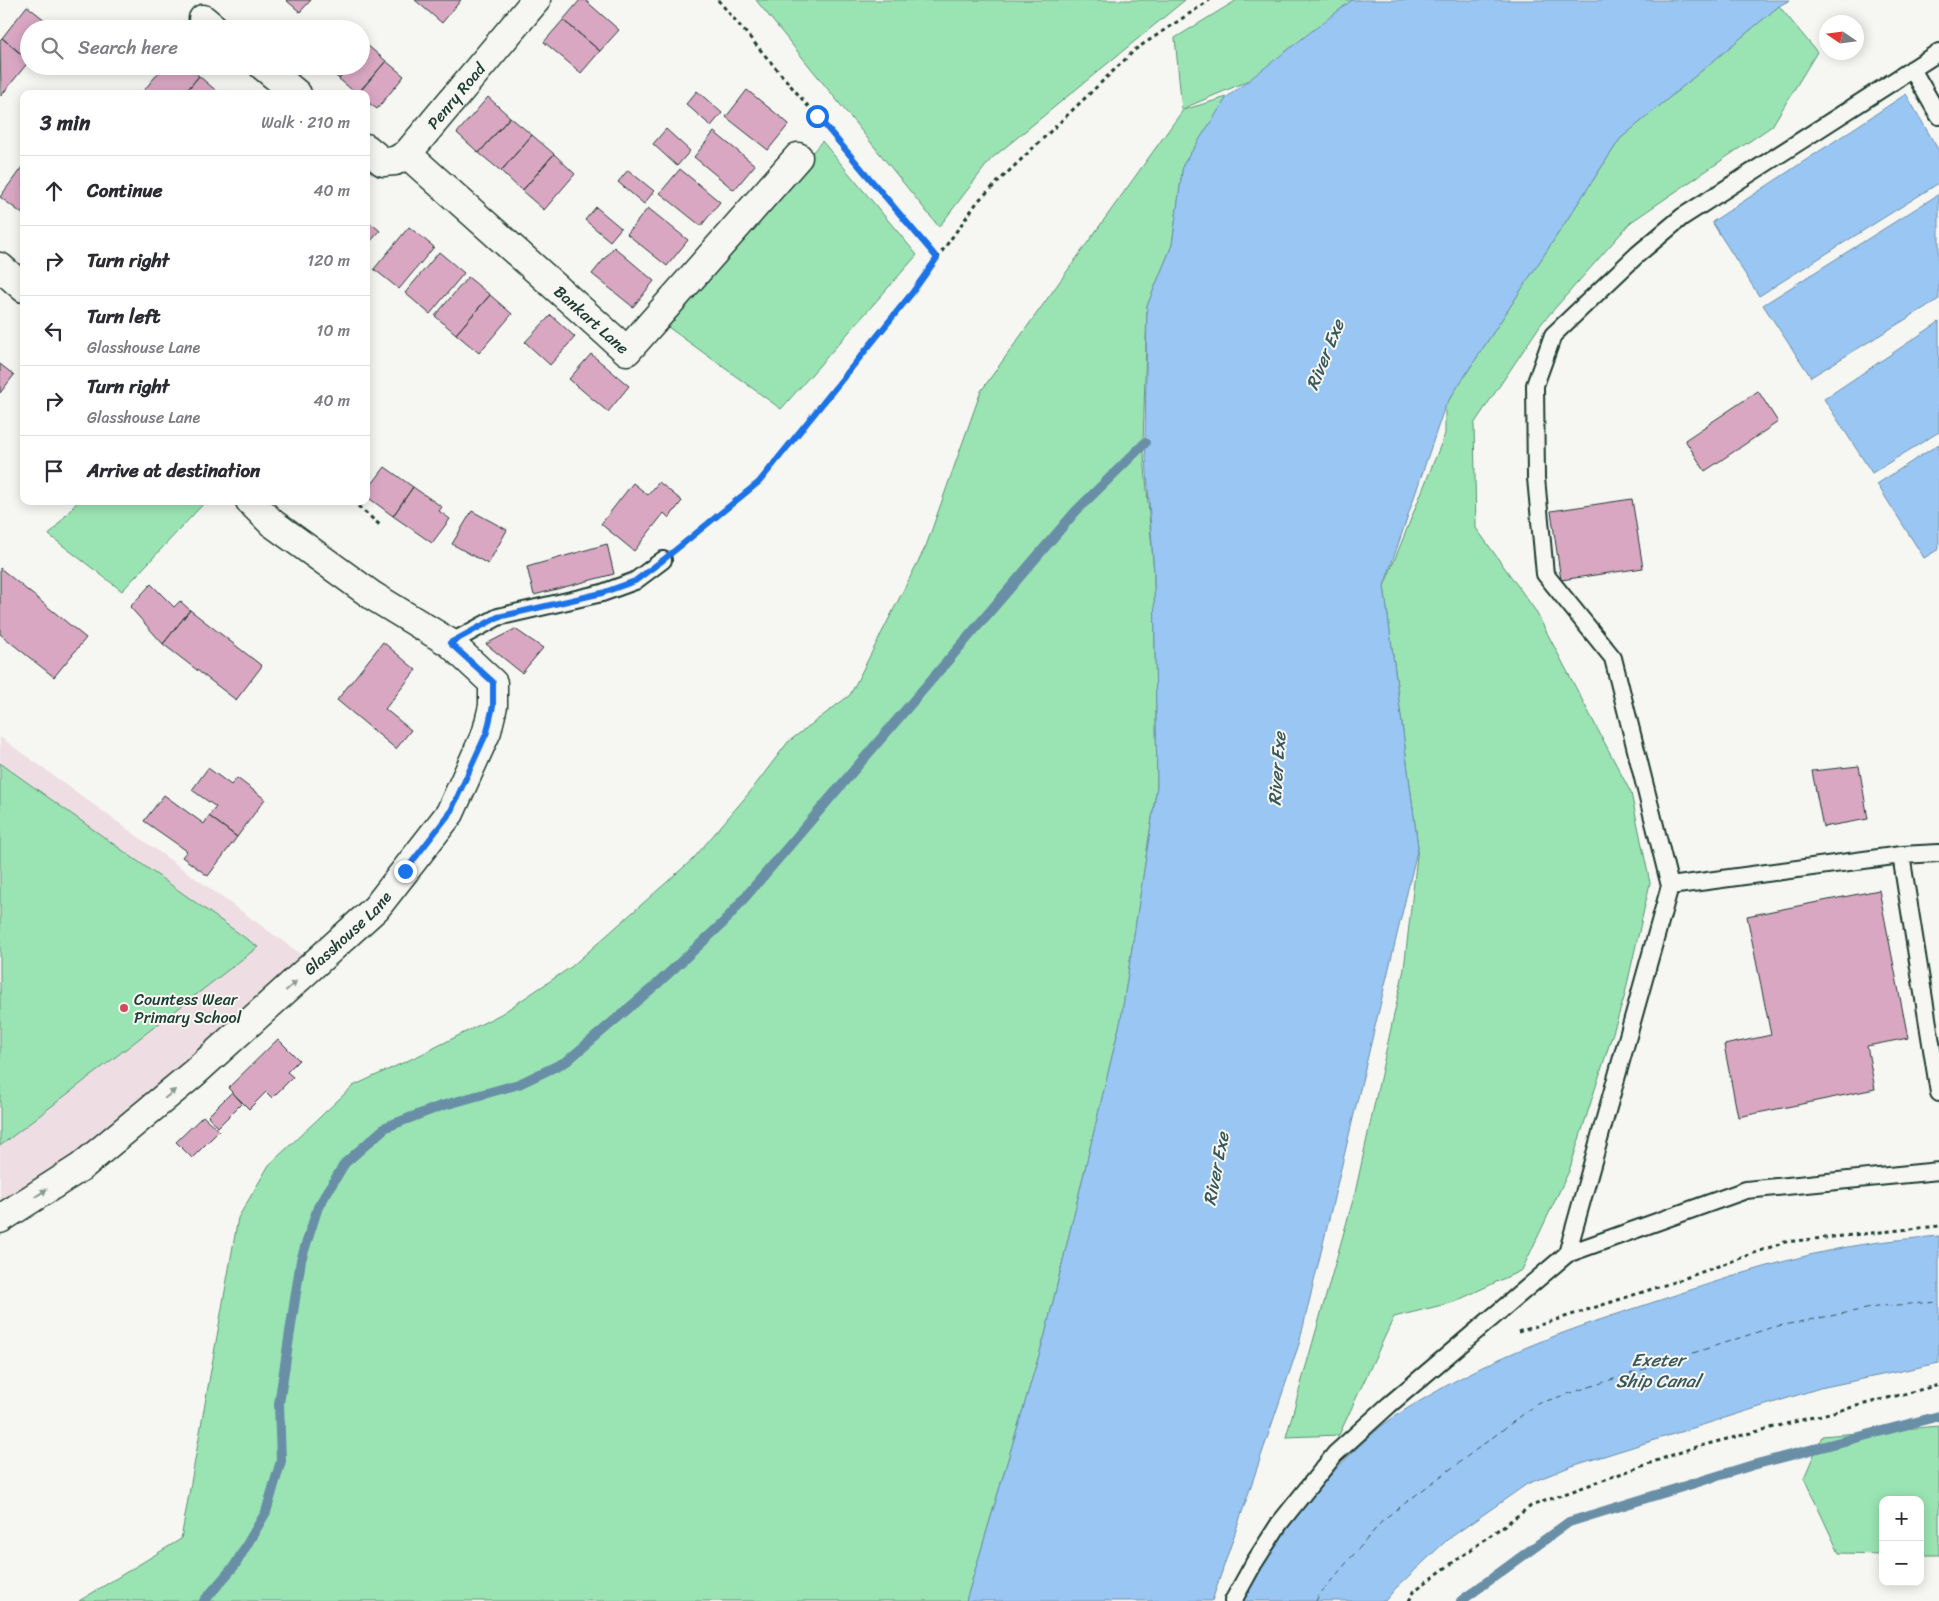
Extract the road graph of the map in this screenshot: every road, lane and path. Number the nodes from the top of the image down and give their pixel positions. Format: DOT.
graph roads {
  1 [pos="536,0"];
  2 [pos="718,0"];
  3 [pos="1210,0"];
  4 [pos="1939,52"];
  5 [pos="1912,69"];
  6 [pos="273,75"];
  7 [pos="292,90"];
  8 [pos="1939,116"];
  9 [pos="370,151"];
  10 [pos="407,154"];
  11 [pos="798,157"];
  12 [pos="937,258"];
  13 [pos="0,267"];
  14 [pos="20,284"];
  15 [pos="254,505"];
  16 [pos="357,505"];
  17 [pos="381,526"];
  18 [pos="663,560"];
  19 [pos="450,643"];
  20 [pos="1939,853"];
  21 [pos="1901,855"];
  22 [pos="1670,886"];
  23 [pos="1939,1093"];
  24 [pos="1939,1171"];
  25 [pos="0,1219"];
  26 [pos="1939,1226"];
  27 [pos="1567,1254"];
  28 [pos="1509,1335"];
  29 [pos="1939,1385"];
  30 [pos="1233,1601"];
  31 [pos="1408,1601"];
  1 -- 10 [label="street, Penry Road"];
  2 -- 12 [label="path"];
  3 -- 12 [label="path"];
  4 -- 5 [label="lane"];
  5 -- 8 [label="lane"];
  5 -- 22 [label="lane"];
  6 -- 7 [label="street"];
  9 -- 10 [label="street"];
  10 -- 11 [label="street, Bankart Lane"];
  12 -- 18 [label="path"];
  13 -- 14 [label="street"];
  15 -- 19 [label="street, Glasshouse Lane"];
  16 -- 17 [label="path"];
  18 -- 19 [label="lane"];
  25 -- 19 [label="street, Glasshouse Lane, one-way"];
  20 -- 21 [label="lane"];
  21 -- 22 [label="lane"];
  21 -- 23 [label="lane"];
  22 -- 27 [label="lane"];
  24 -- 27 [label="lane"];
  26 -- 28 [label="path"];
  27 -- 30 [label="lane"];
  29 -- 31 [label="path"];
}
